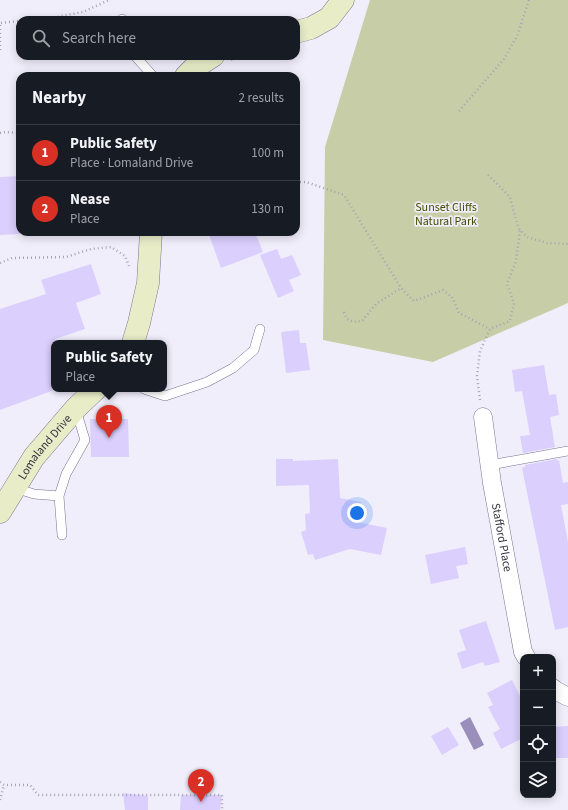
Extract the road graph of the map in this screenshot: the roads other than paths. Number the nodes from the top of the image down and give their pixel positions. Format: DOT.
graph roads {
  1 [pos="335,6"];
  2 [pos="300,31"];
  3 [pos="139,60"];
  4 [pos="207,60"];
  5 [pos="149,72"];
  6 [pos="190,72"];
  7 [pos="151,236"];
  8 [pos="260,329"];
  9 [pos="134,340"];
  10 [pos="93,392"];
  11 [pos="153,392"];
  12 [pos="76,408"];
  13 [pos="483,417"];
  14 [pos="568,452"];
  15 [pos="490,465"];
  16 [pos="15,488"];
  17 [pos="59,496"];
  18 [pos="0,512"];
  19 [pos="62,535"];
  20 [pos="524,654"];
  21 [pos="555,690"];
  22 [pos="568,697"];
  1 -- 2 [label="street"];
  3 -- 5 [label="lane"];
  4 -- 6 [label="street"];
  7 -- 9 [label="street"];
  8 -- 11 [label="lane"];
  10 -- 12 [label="street, Lomaland Drive"];
  12 -- 16 [label="street, Lomaland Drive"];
  12 -- 17 [label="lane"];
  13 -- 15 [label="street, Stafford Place"];
  14 -- 15 [label="lane"];
  15 -- 20 [label="street, Stafford Place"];
  16 -- 17 [label="lane"];
  16 -- 18 [label="street, Lomaland Drive"];
  17 -- 19 [label="lane"];
  21 -- 22 [label="street"];
}
